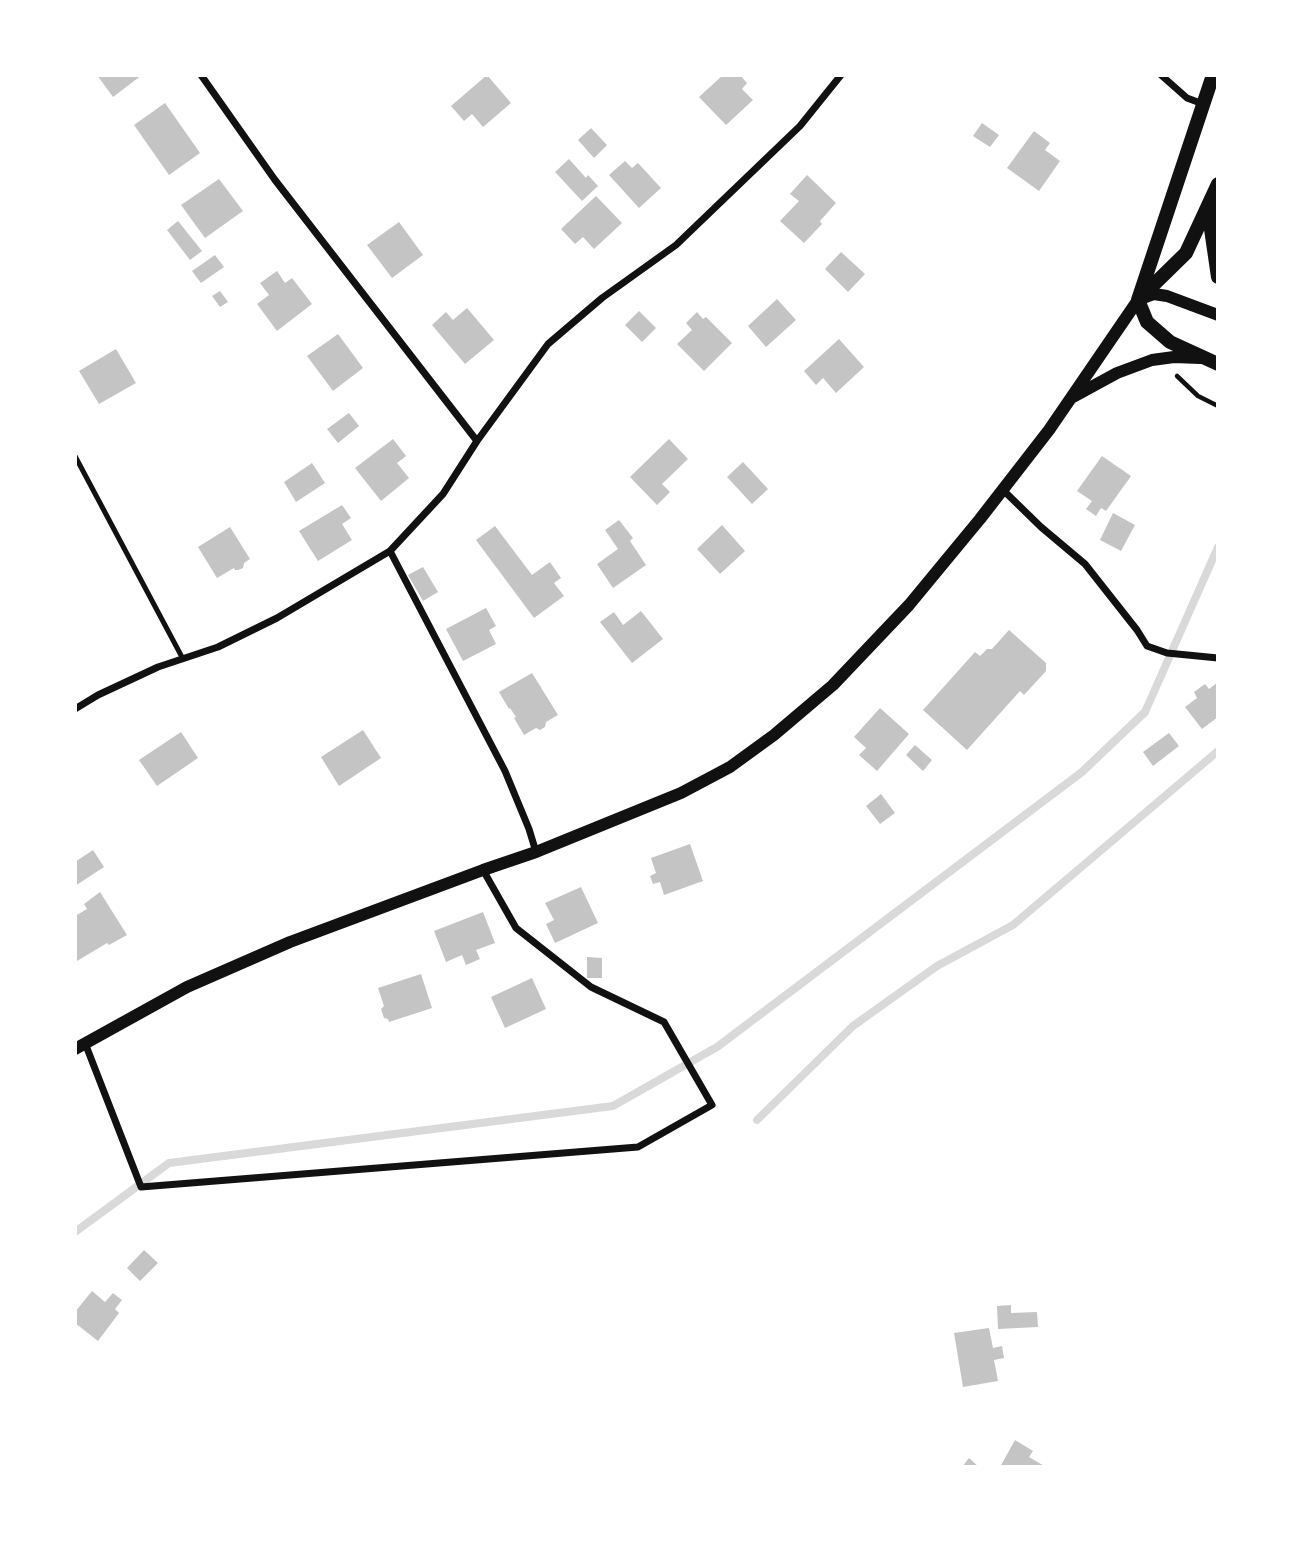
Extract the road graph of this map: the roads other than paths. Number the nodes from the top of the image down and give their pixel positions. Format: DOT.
graph roads {
  1 [pos="201,75"];
  2 [pos="841,75"];
  3 [pos="1161,75"];
  4 [pos="1213,75"];
  5 [pos="1204,104"];
  6 [pos="1216,188"];
  7 [pos="1218,277"];
  8 [pos="1138,300"];
  9 [pos="1218,315"];
  10 [pos="1211,361"];
  11 [pos="1070,399"];
  12 [pos="477,441"];
  13 [pos="75,456"];
  14 [pos="1003,491"];
  15 [pos="390,551"];
  16 [pos="1218,658"];
  17 [pos="183,659"];
  18 [pos="75,709"];
  19 [pos="536,852"];
  20 [pos="483,870"];
  21 [pos="80,1045"];
  1 -- 12 [label="street"];
  2 -- 12 [label="street"];
  3 -- 5 [label="street"];
  4 -- 5 [label="main road"];
  5 -- 8 [label="main road"];
  6 -- 7 [label="main road"];
  6 -- 8 [label="main road"];
  8 -- 9 [label="street"];
  8 -- 10 [label="main road"];
  8 -- 11 [label="street"];
  10 -- 11 [label="street"];
  11 -- 14 [label="street"];
  12 -- 15 [label="street"];
  13 -- 17 [label="lane"];
  14 -- 16 [label="street"];
  14 -- 19 [label="street"];
  15 -- 17 [label="street"];
  15 -- 19 [label="street"];
  17 -- 18 [label="street"];
  19 -- 20 [label="street"];
  20 -- 21 [label="street"];
  20 -- 21 [label="street"];
}
